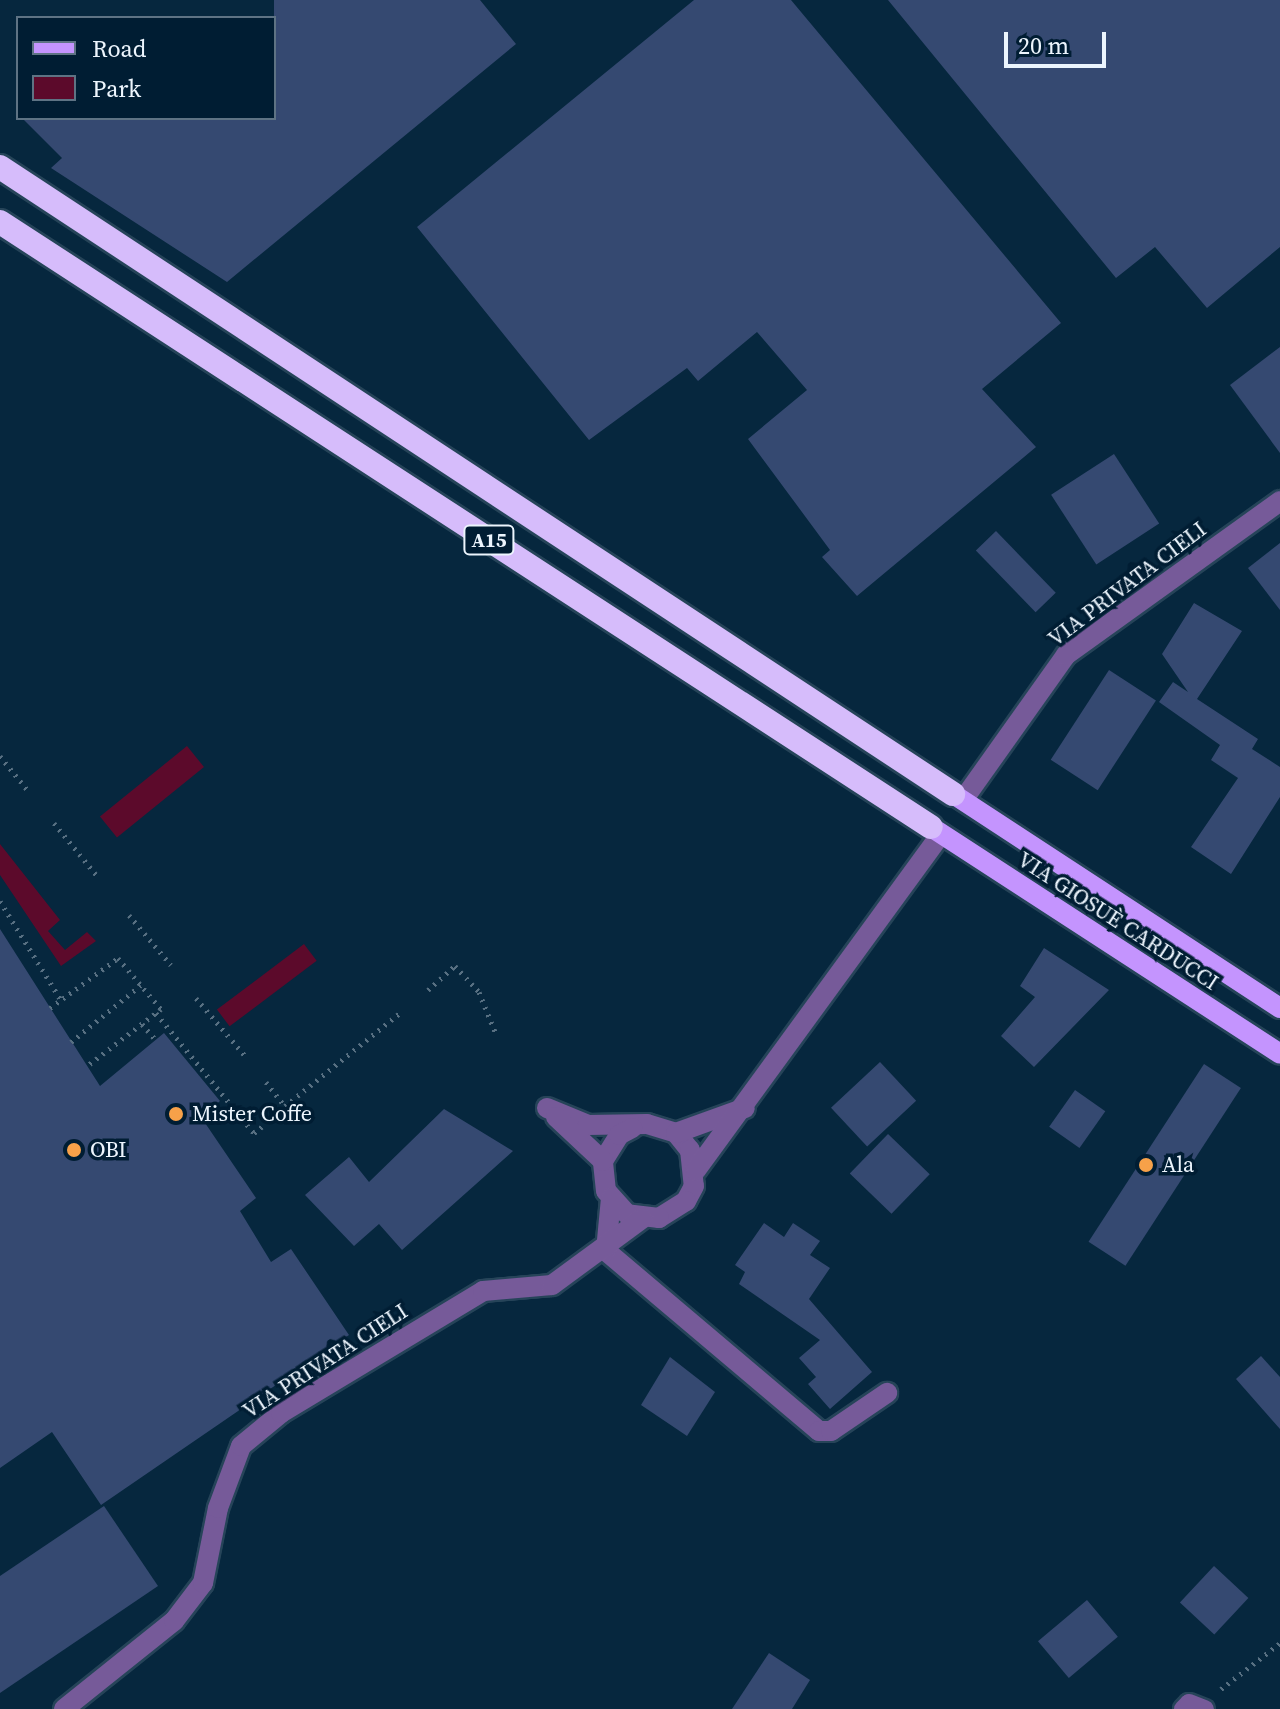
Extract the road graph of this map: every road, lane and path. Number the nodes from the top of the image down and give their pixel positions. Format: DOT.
graph roads {
  1 [pos="0,167"];
  2 [pos="0,222"];
  3 [pos="1280,501"];
  4 [pos="0,756"];
  5 [pos="29,792"];
  6 [pos="958,797"];
  7 [pos="54,823"];
  8 [pos="936,831"];
  9 [pos="98,877"];
  10 [pos="0,901"];
  11 [pos="129,915"];
  12 [pos="171,965"];
  13 [pos="141,985"];
  14 [pos="428,990"];
  15 [pos="196,998"];
  16 [pos="61,1000"];
  17 [pos="50,1008"];
  18 [pos="1280,1008"];
  19 [pos="401,1012"];
  20 [pos="156,1013"];
  21 [pos="142,1024"];
  22 [pos="496,1034"];
  23 [pos="156,1040"];
  24 [pos="71,1042"];
  25 [pos="1280,1054"];
  26 [pos="246,1057"];
  27 [pos="87,1066"];
  28 [pos="266,1082"];
  29 [pos="745,1108"];
  30 [pos="265,1124"];
  31 [pos="632,1128"];
  32 [pos="676,1133"];
  33 [pos="603,1161"];
  34 [pos="696,1170"];
  35 [pos="611,1198"];
  36 [pos="642,1219"];
  37 [pos="606,1251"];
  38 [pos="887,1393"];
  39 [pos="1280,1643"];
  40 [pos="1192,1707"];
  41 [pos="64,1709"];
  1 -- 6 [label="highway, A15"];
  2 -- 8 [label="highway, A15"];
  3 -- 6 [label="street, VIA PRIVATA CIELI"];
  4 -- 5 [label="path"];
  6 -- 18 [label="main road, VIA GIOSUÈ CARDUCCI"];
  7 -- 9 [label="path"];
  8 -- 25 [label="main road, VIA GIOSUÈ CARDUCCI"];
  8 -- 29 [label="street"];
  10 -- 16 [label="path"];
  11 -- 12 [label="path"];
  13 -- 16 [label="path"];
  13 -- 20 [label="path"];
  13 -- 24 [label="path"];
  14 -- 22 [label="path"];
  15 -- 26 [label="path"];
  16 -- 17 [label="path"];
  19 -- 28 [label="path"];
  20 -- 21 [label="path"];
  20 -- 30 [label="path"];
  21 -- 23 [label="path"];
  21 -- 27 [label="path"];
  29 -- 32 [label="street"];
  29 -- 34 [label="street"];
  31 -- 32 [label="street"];
  31 -- 33 [label="street"];
  31 -- 33 [label="street"];
  32 -- 34 [label="street"];
  33 -- 35 [label="street"];
  34 -- 36 [label="street"];
  35 -- 36 [label="street"];
  35 -- 37 [label="street"];
  36 -- 37 [label="street, VIA PRIVATA CIELI"];
  37 -- 38 [label="street"];
  37 -- 41 [label="street, VIA PRIVATA CIELI"];
  39 -- 40 [label="path"];
}
